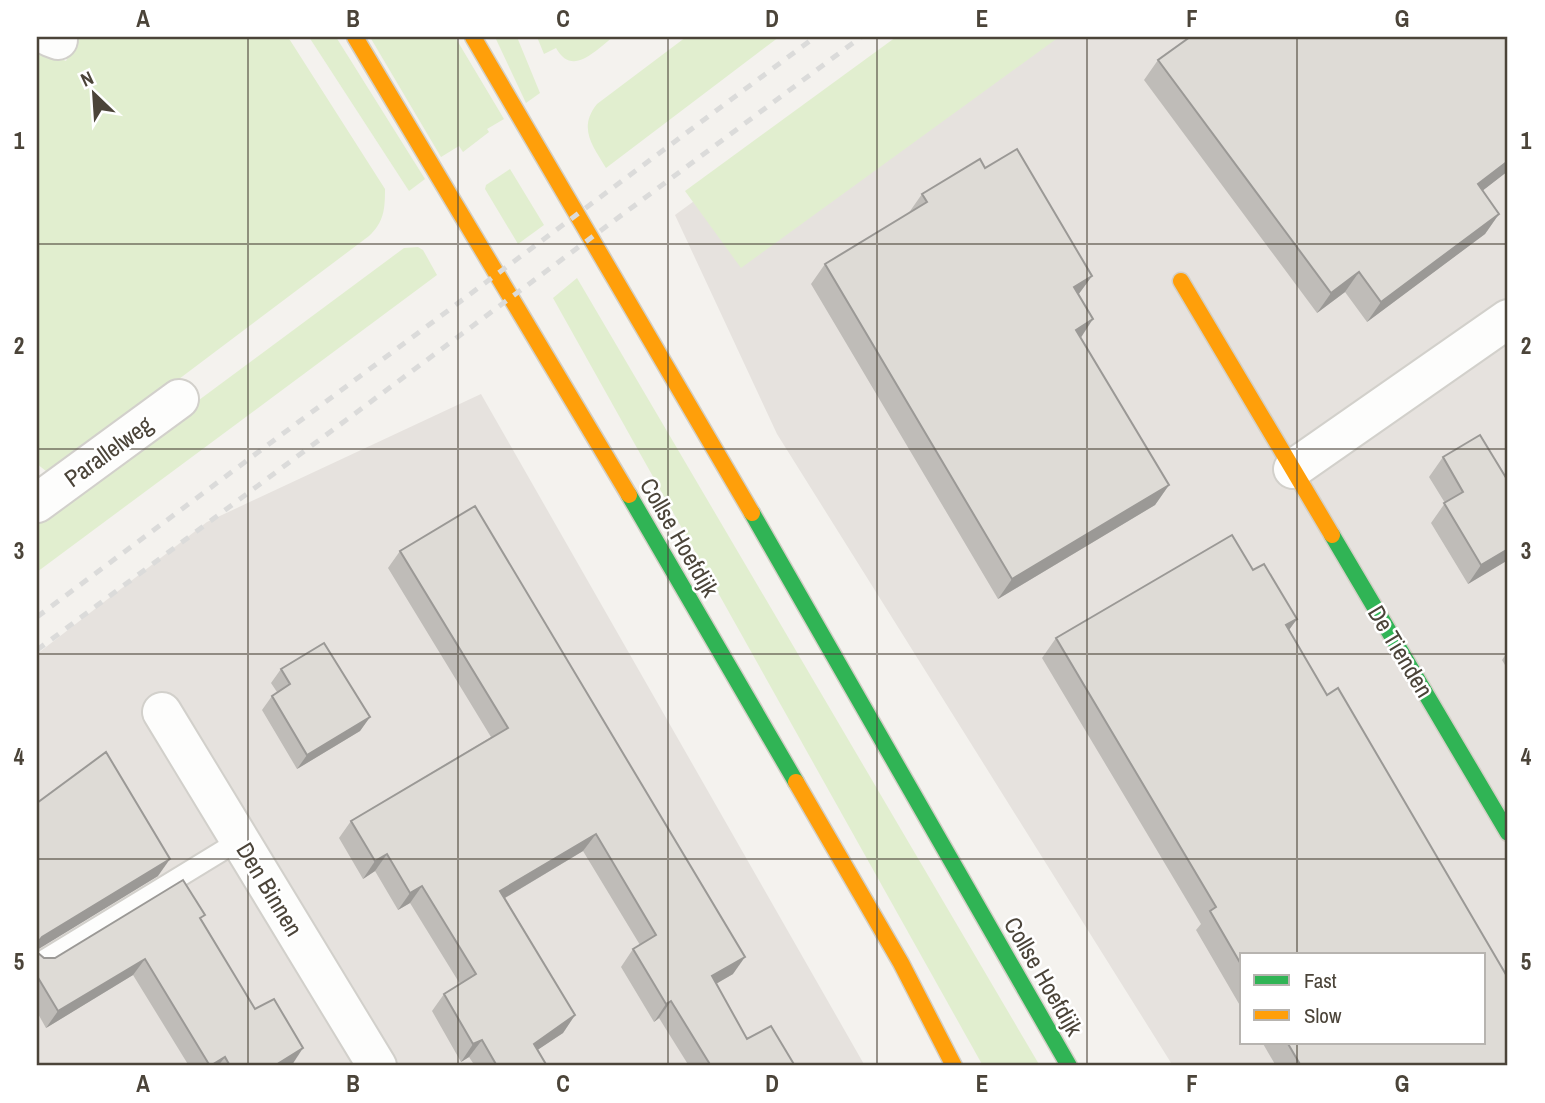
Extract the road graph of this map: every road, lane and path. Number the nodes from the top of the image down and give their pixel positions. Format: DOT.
graph roads {
  1 [pos="355,37"];
  2 [pos="473,37"];
  3 [pos="1181,281"];
  4 [pos="1508,319"];
  5 [pos="179,399"];
  6 [pos="1293,469"];
  7 [pos="37,503"];
  8 [pos="162,712"];
  9 [pos="1508,833"];
  10 [pos="240,840"];
  11 [pos="37,964"];
  12 [pos="377,1066"];
  13 [pos="954,1066"];
  14 [pos="1069,1066"];
  1 -- 13 [label="main road, Collse Hoefdijk"];
  2 -- 14 [label="main road, Collse Hoefdijk"];
  3 -- 6 [label="main road, De Tienden"];
  4 -- 6 [label="street"];
  5 -- 7 [label="street, Parallelweg"];
  6 -- 9 [label="main road, De Tienden"];
  8 -- 10 [label="street, Den Binnen"];
  10 -- 11 [label="lane"];
  10 -- 12 [label="street, Den Binnen"];
}
